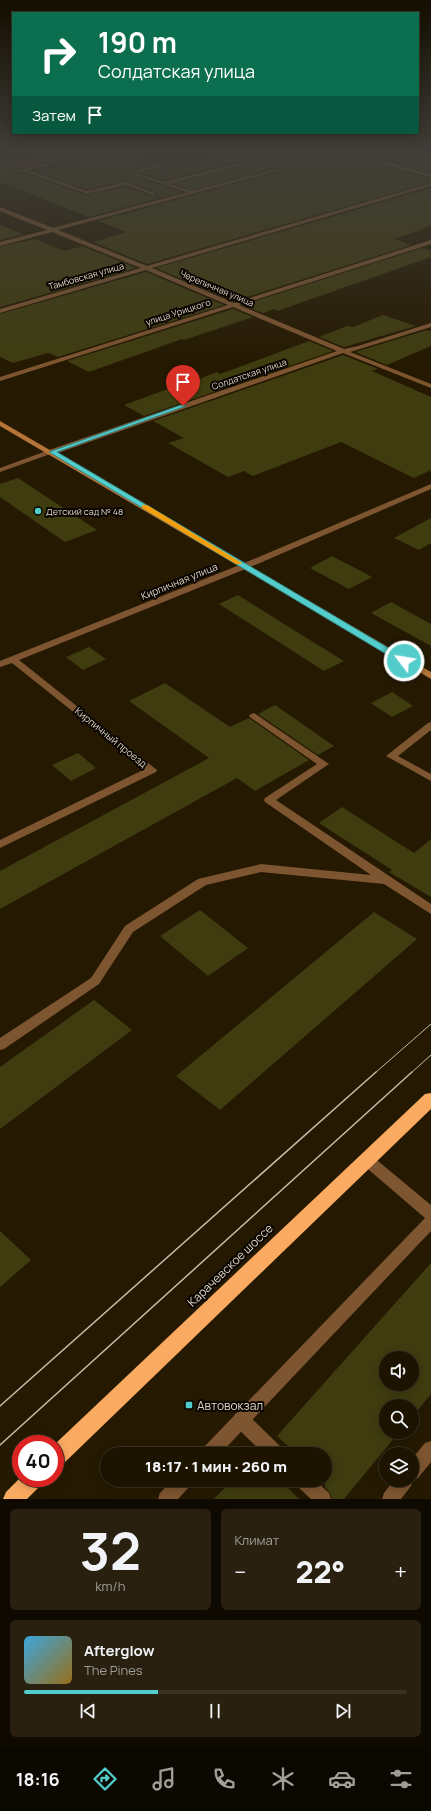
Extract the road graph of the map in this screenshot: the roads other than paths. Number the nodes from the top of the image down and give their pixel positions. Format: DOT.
graph roads {
  1 [pos="30,221"];
  2 [pos="86,221"];
  3 [pos="306,221"];
  4 [pos="52,230"];
  5 [pos="431,242"];
  6 [pos="0,244"];
  7 [pos="147,268"];
  8 [pos="232,304"];
  9 [pos="0,311"];
  10 [pos="431,325"];
  11 [pos="343,351"];
  12 [pos="0,379"];
  13 [pos="430,384"];
  14 [pos="0,423"];
  15 [pos="52,452"];
  16 [pos="0,470"];
  17 [pos="431,486"];
  18 [pos="245,566"];
  19 [pos="13,659"];
  20 [pos="0,664"];
  21 [pos="431,676"];
  22 [pos="254,716"];
  23 [pos="431,725"];
  24 [pos="431,778"];
  25 [pos="0,844"];
  26 [pos="386,880"];
  27 [pos="431,910"];
  28 [pos="0,1045"];
  29 [pos="431,1099"];
  30 [pos="367,1160"];
  31 [pos="431,1214"];
  32 [pos="431,1221"];
  33 [pos="241,1420"];
  34 [pos="216,1447"];
  35 [pos="269,1447"];
  36 [pos="64,1449"];
  37 [pos="431,1449"];
  38 [pos="419,1464"];
  39 [pos="25,1487"];
  40 [pos="177,1487"];
  41 [pos="310,1487"];
  42 [pos="399,1487"];
  43 [pos="13,1499"];
  44 [pos="166,1499"];
  45 [pos="323,1499"];
  46 [pos="390,1499"];
  1 -- 4 [label="street, Черепичная улица"];
  2 -- 4 [label="street"];
  3 -- 7 [label="street, Тамбовская улица"];
  4 -- 6 [label="street"];
  4 -- 7 [label="street, Черепичная улица"];
  5 -- 8 [label="street, улица Урицкого"];
  7 -- 8 [label="street, Черепичная улица"];
  7 -- 9 [label="street, Тамбовская улица"];
  8 -- 11 [label="street, Черепичная улица"];
  8 -- 12 [label="street, улица Урицкого"];
  10 -- 11 [label="street, Солдатская улица"];
  11 -- 13 [label="street, Черепичная улица"];
  11 -- 15 [label="street, Солдатская улица"];
  14 -- 15 [label="street"];
  15 -- 16 [label="street, Солдатская улица"];
  15 -- 18 [label="street"];
  17 -- 18 [label="street, Кирпичная улица"];
  18 -- 19 [label="street, Кирпичная улица"];
  18 -- 21 [label="street"];
  19 -- 20 [label="street, Кирпичная улица"];
  19 -- 25 [label="street, Кирпичный проезд"];
  22 -- 26 [label="street"];
  23 -- 24 [label="street"];
  26 -- 27 [label="street"];
  26 -- 28 [label="street"];
  29 -- 30 [label="highway, Карачевское шоссе"];
  30 -- 31 [label="street"];
  30 -- 36 [label="highway, Карачевское шоссе"];
  32 -- 33 [label="street"];
  33 -- 34 [label="street"];
  33 -- 35 [label="street"];
  37 -- 38 [label="street"];
  39 -- 43 [label="highway"];
  40 -- 44 [label="street"];
  41 -- 45 [label="street"];
  42 -- 46 [label="street"];
}
